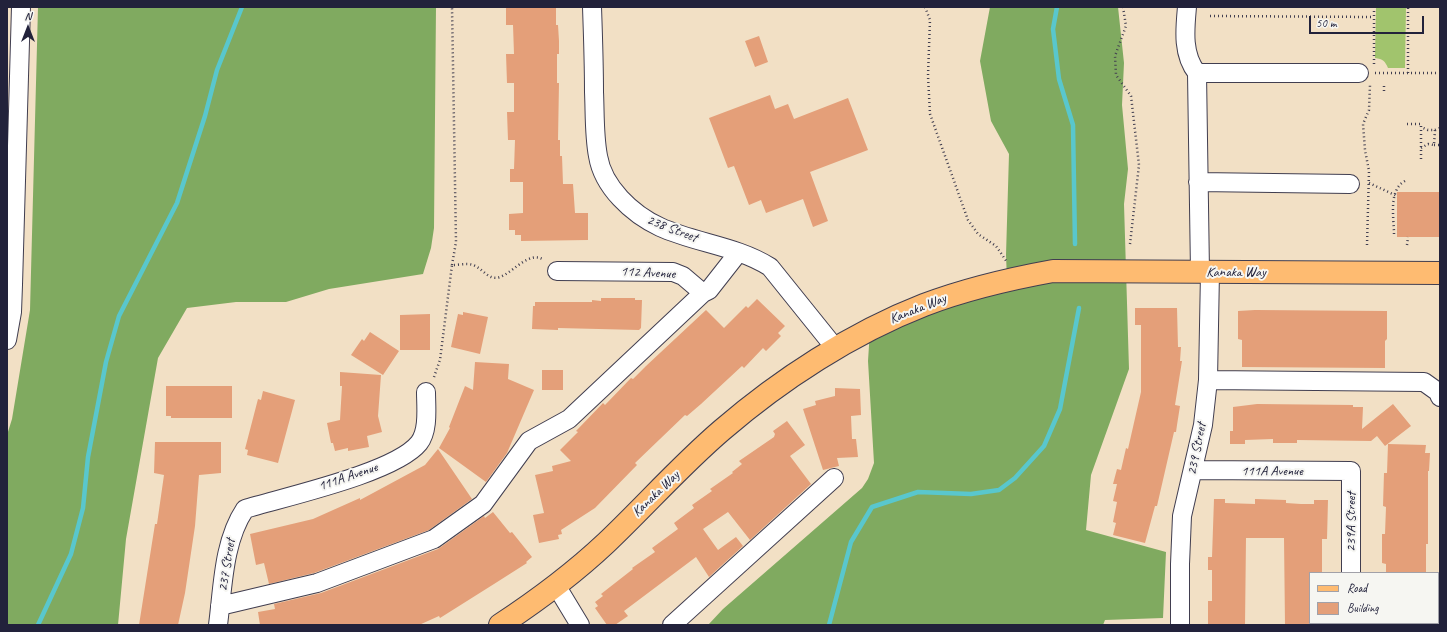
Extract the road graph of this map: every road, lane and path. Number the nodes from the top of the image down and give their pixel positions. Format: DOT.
graph roads {
  1 [pos="21,7"];
  2 [pos="452,7"];
  3 [pos="592,7"];
  4 [pos="925,7"];
  5 [pos="1123,7"];
  6 [pos="1187,7"];
  7 [pos="1374,7"];
  8 [pos="1408,7"];
  9 [pos="1210,16"];
  10 [pos="1373,17"];
  11 [pos="1197,73"];
  12 [pos="1408,73"];
  13 [pos="1440,73"];
  14 [pos="1365,74"];
  15 [pos="1384,86"];
  16 [pos="1384,93"];
  17 [pos="1407,124"];
  18 [pos="1421,127"];
  19 [pos="1440,128"];
  20 [pos="1435,130"];
  21 [pos="1434,145"];
  22 [pos="1440,145"];
  23 [pos="1421,148"];
  24 [pos="1421,160"];
  25 [pos="1405,181"];
  26 [pos="1198,182"];
  27 [pos="1369,183"];
  28 [pos="1350,184"];
  29 [pos="1395,195"];
  30 [pos="1394,234"];
  31 [pos="1408,238"];
  32 [pos="1130,244"];
  33 [pos="1367,245"];
  34 [pos="1407,245"];
  35 [pos="738,253"];
  36 [pos="452,265"];
  37 [pos="557,271"];
  38 [pos="1205,272"];
  39 [pos="1440,273"];
  40 [pos="1012,278"];
  41 [pos="703,293"];
  42 [pos="7,340"];
  43 [pos="836,349"];
  44 [pos="1208,380"];
  45 [pos="426,392"];
  46 [pos="1440,397"];
  47 [pos="1193,470"];
  48 [pos="1351,471"];
  49 [pos="834,478"];
  50 [pos="244,509"];
  51 [pos="1351,572"];
  52 [pos="557,587"];
  53 [pos="220,606"];
  54 [pos="218,625"];
  55 [pos="500,625"];
  56 [pos="580,625"];
  57 [pos="672,625"];
  58 [pos="1180,625"];
  1 -- 42 [label="street"];
  2 -- 36 [label="path"];
  3 -- 35 [label="street, 238 Street"];
  4 -- 40 [label="path"];
  5 -- 32 [label="path"];
  6 -- 11 [label="street"];
  7 -- 10 [label="path"];
  8 -- 12 [label="path"];
  9 -- 10 [label="path"];
  10 -- 14 [label="path"];
  11 -- 14 [label="street"];
  11 -- 26 [label="street, 239 Street"];
  12 -- 13 [label="path"];
  12 -- 14 [label="path"];
  14 -- 27 [label="path"];
  15 -- 16 [label="path"];
  17 -- 18 [label="path"];
  18 -- 20 [label="path"];
  18 -- 23 [label="path"];
  19 -- 20 [label="path"];
  20 -- 21 [label="path"];
  21 -- 22 [label="path"];
  21 -- 23 [label="path"];
  23 -- 24 [label="path"];
  25 -- 29 [label="path"];
  26 -- 28 [label="street"];
  26 -- 38 [label="street, 239 Street"];
  27 -- 28 [label="path"];
  27 -- 29 [label="path"];
  27 -- 33 [label="path"];
  29 -- 30 [label="path"];
  31 -- 34 [label="path"];
  35 -- 41 [label="street"];
  35 -- 43 [label="street, 238 Street"];
  36 -- 37 [label="path"];
  36 -- 45 [label="path"];
  37 -- 41 [label="street, 112 Avenue"];
  38 -- 39 [label="main road, Kanaka Way"];
  38 -- 40 [label="main road, Kanaka Way"];
  38 -- 44 [label="street, 239 Street"];
  40 -- 43 [label="main road, Kanaka Way"];
  41 -- 53 [label="street"];
  43 -- 52 [label="main road, Kanaka Way"];
  44 -- 46 [label="street"];
  44 -- 47 [label="street, 239 Street"];
  45 -- 50 [label="street, 111A Avenue"];
  47 -- 48 [label="street, 111A Avenue"];
  47 -- 58 [label="street, 239 Street"];
  48 -- 51 [label="street, 239A Street"];
  49 -- 57 [label="street"];
  50 -- 53 [label="street, 237 Street"];
  52 -- 55 [label="main road, Kanaka Way"];
  52 -- 56 [label="street"];
  53 -- 54 [label="street, 237 Street"];
}
